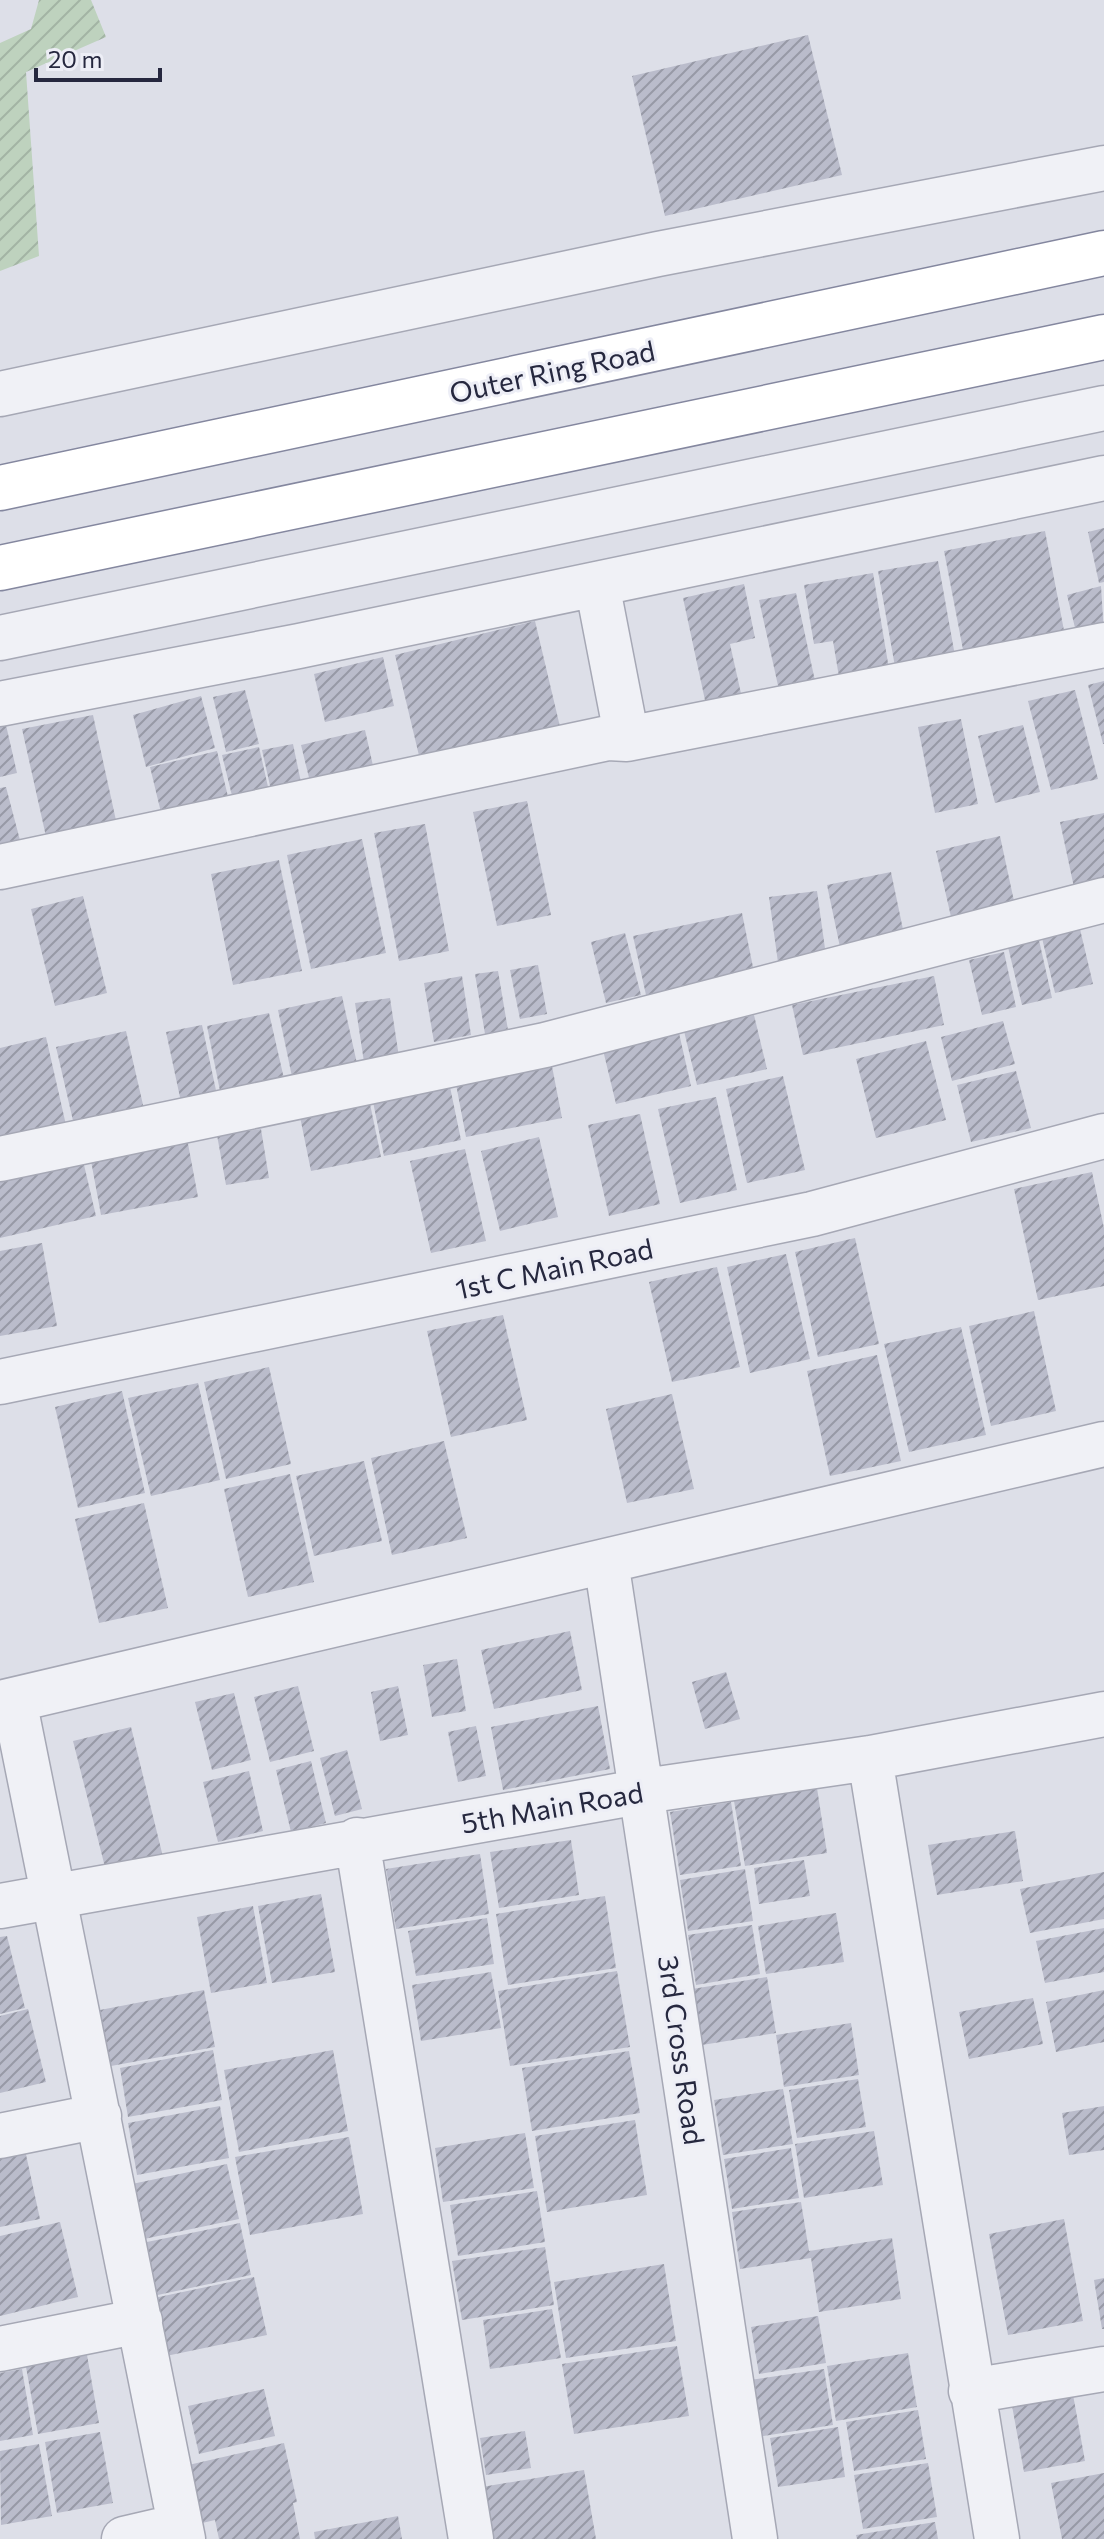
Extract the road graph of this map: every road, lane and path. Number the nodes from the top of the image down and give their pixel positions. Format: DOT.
graph roads {
  1 [pos="1104,168"];
  2 [pos="1104,253"];
  3 [pos="1104,337"];
  4 [pos="0,394"];
  5 [pos="1104,408"];
  6 [pos="1104,478"];
  7 [pos="0,488"];
  8 [pos="0,568"];
  9 [pos="597,584"];
  10 [pos="0,638"];
  11 [pos="1104,645"];
  12 [pos="0,704"];
  13 [pos="627,739"];
  14 [pos="0,867"];
  15 [pos="1104,900"];
  16 [pos="1104,1136"];
  17 [pos="0,1159"];
  18 [pos="0,1382"];
  19 [pos="1104,1444"];
  20 [pos="606,1561"];
  21 [pos="7,1702"];
  22 [pos="1104,1714"];
  23 [pos="870,1758"];
  24 [pos="644,1791"];
  25 [pos="357,1840"];
  26 [pos="54,1894"];
  27 [pos="0,1906"];
  28 [pos="99,2116"];
  29 [pos="0,2136"];
  30 [pos="140,2321"];
  31 [pos="0,2349"];
  32 [pos="1104,2369"];
  33 [pos="971,2391"];
  34 [pos="182,2533"];
  35 [pos="124,2539"];
  36 [pos="471,2539"];
  37 [pos="755,2539"];
  38 [pos="997,2539"];
  1 -- 4 [label="street"];
  2 -- 7 [label="highway, Outer Ring Road"];
  3 -- 8 [label="highway"];
  5 -- 10 [label="street"];
  6 -- 9 [label="street"];
  9 -- 12 [label="street"];
  9 -- 13 [label="street"];
  11 -- 13 [label="street"];
  13 -- 14 [label="street"];
  15 -- 17 [label="street"];
  16 -- 18 [label="street, 1st C Main Road"];
  19 -- 20 [label="street"];
  20 -- 21 [label="street"];
  20 -- 24 [label="street, 3rd Cross Road"];
  21 -- 26 [label="street"];
  22 -- 23 [label="street, 5th Main Road"];
  23 -- 24 [label="street, 5th Main Road"];
  23 -- 33 [label="street"];
  24 -- 25 [label="street, 5th Main Road"];
  24 -- 37 [label="street, 3rd Cross Road"];
  25 -- 26 [label="street, 5th Main Road"];
  25 -- 36 [label="street"];
  26 -- 27 [label="street, 5th Main Road"];
  26 -- 28 [label="street"];
  28 -- 29 [label="street"];
  28 -- 30 [label="street"];
  30 -- 31 [label="street"];
  30 -- 34 [label="street"];
  32 -- 33 [label="street"];
  33 -- 38 [label="street"];
  34 -- 35 [label="street"];
}
